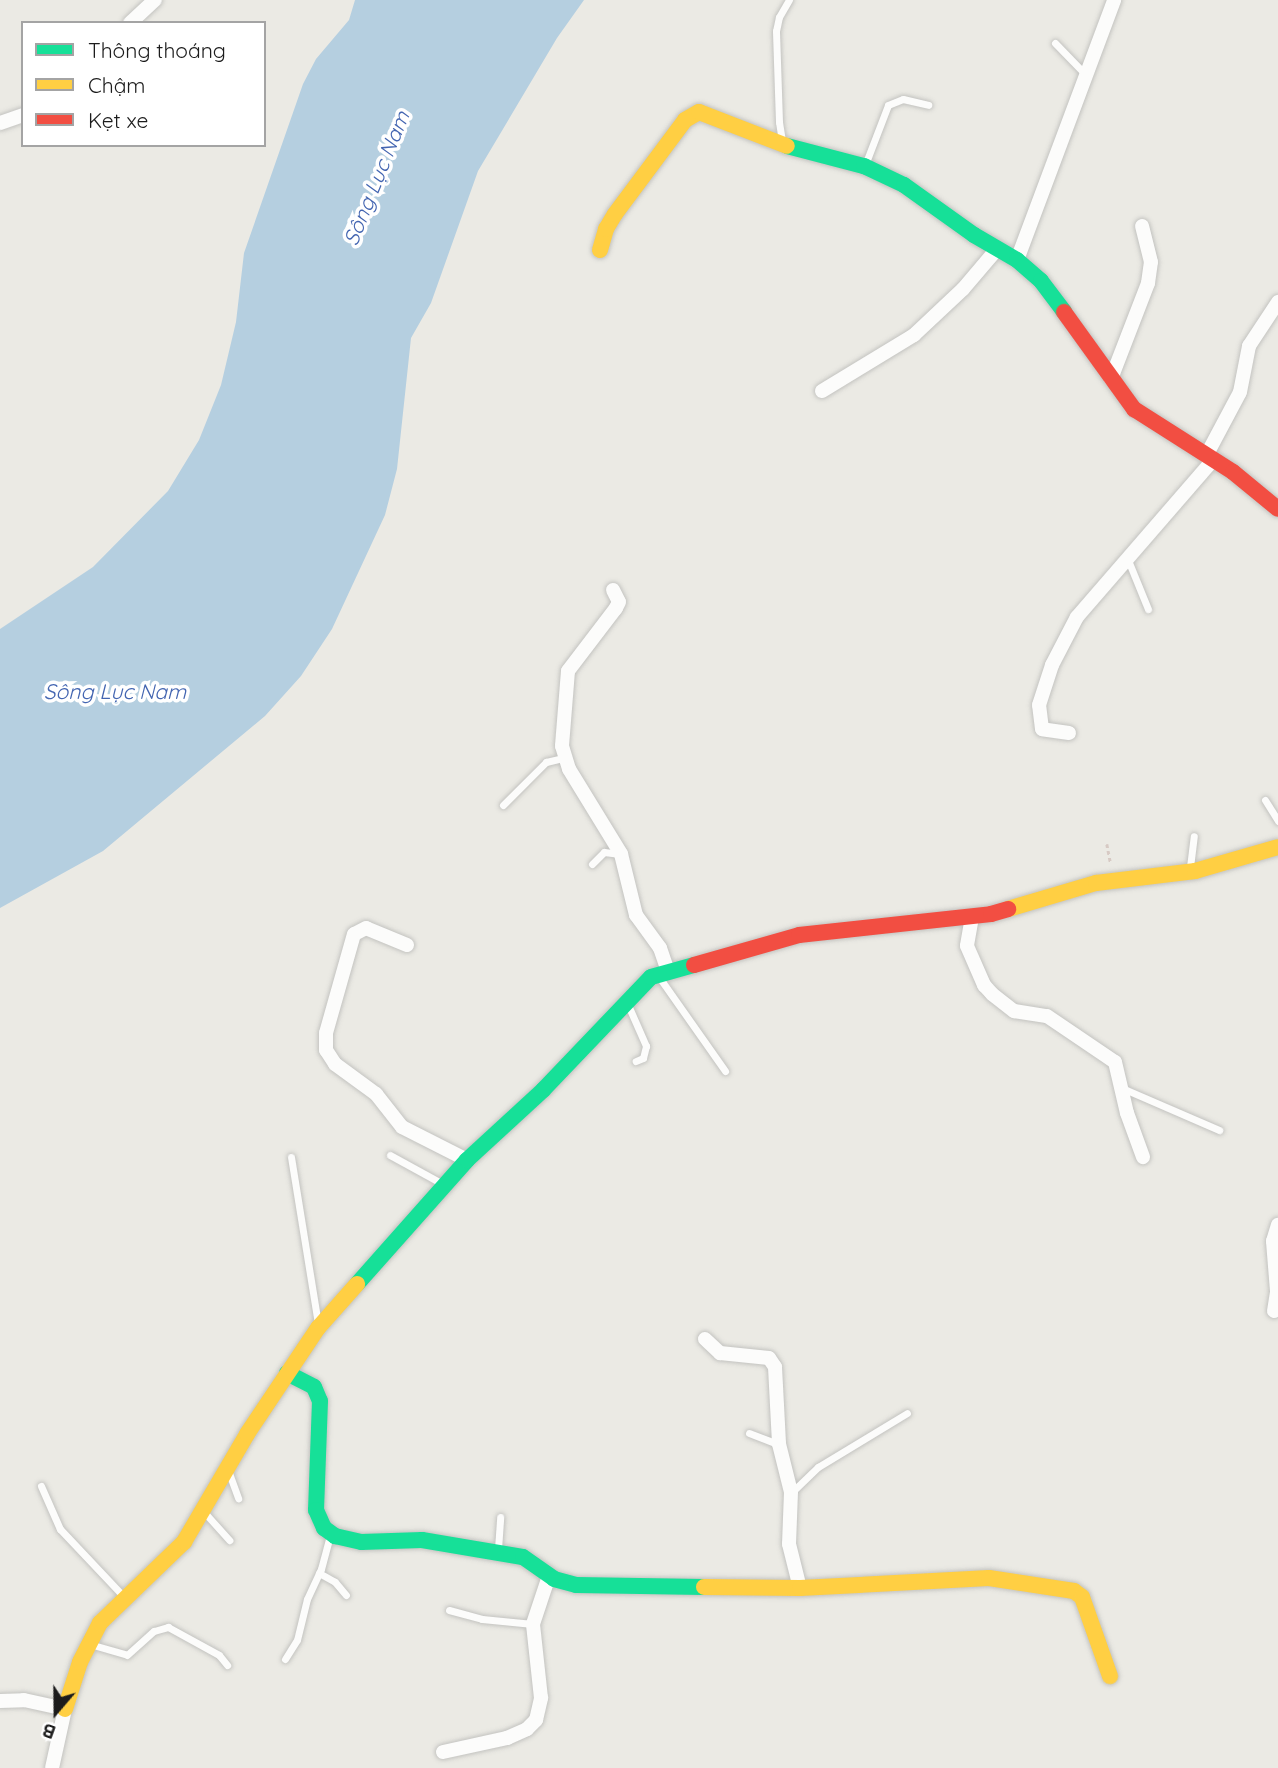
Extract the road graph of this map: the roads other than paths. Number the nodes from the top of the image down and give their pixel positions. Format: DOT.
graph roads {
  1 [pos="155,0"];
  2 [pos="789,0"];
  3 [pos="1114,0"];
  4 [pos="132,21"];
  5 [pos="1055,43"];
  6 [pos="1085,75"];
  7 [pos="928,105"];
  8 [pos="21,116"];
  9 [pos="0,123"];
  10 [pos="783,145"];
  11 [pos="864,166"];
  12 [pos="1142,226"];
  13 [pos="997,248"];
  14 [pos="600,250"];
  15 [pos="1017,260"];
  16 [pos="1278,302"];
  17 [pos="1111,379"];
  18 [pos="822,391"];
  19 [pos="1209,458"];
  20 [pos="1278,509"];
  21 [pos="1128,560"];
  22 [pos="613,590"];
  23 [pos="1148,609"];
  24 [pos="1069,733"];
  25 [pos="564,758"];
  26 [pos="1265,800"];
  27 [pos="503,805"];
  28 [pos="1278,821"];
  29 [pos="1194,836"];
  30 [pos="1278,847"];
  31 [pos="621,855"];
  32 [pos="592,864"];
  33 [pos="1189,872"];
  34 [pos="972,917"];
  35 [pos="407,945"];
  36 [pos="662,972"];
  37 [pos="626,1002"];
  38 [pos="636,1062"];
  39 [pos="725,1070"];
  40 [pos="1121,1088"];
  41 [pos="1219,1130"];
  42 [pos="390,1155"];
  43 [pos="291,1157"];
  44 [pos="1143,1157"];
  45 [pos="467,1160"];
  46 [pos="445,1185"];
  47 [pos="1278,1225"];
  48 [pos="1274,1311"];
  49 [pos="318,1328"];
  50 [pos="705,1339"];
  51 [pos="287,1373"];
  52 [pos="907,1413"];
  53 [pos="749,1433"];
  54 [pos="779,1444"];
  55 [pos="227,1469"];
  56 [pos="41,1486"];
  57 [pos="791,1492"];
  58 [pos="238,1498"];
  59 [pos="203,1511"];
  60 [pos="500,1517"];
  61 [pos="331,1532"];
  62 [pos="229,1540"];
  63 [pos="498,1553"];
  64 [pos="319,1573"];
  65 [pos="549,1576"];
  66 [pos="800,1588"];
  67 [pos="346,1595"];
  68 [pos="124,1597"];
  69 [pos="449,1610"];
  70 [pos="533,1624"];
  71 [pos="89,1643"];
  72 [pos="285,1659"];
  73 [pos="228,1665"];
  74 [pos="1110,1676"];
  75 [pos="0,1701"];
  76 [pos="65,1709"];
  77 [pos="443,1752"];
  78 [pos="52,1768"];
  1 -- 4 [label="street"];
  2 -- 10 [label="lane"];
  3 -- 6 [label="street"];
  5 -- 6 [label="lane"];
  6 -- 15 [label="street"];
  7 -- 11 [label="lane"];
  8 -- 9 [label="street"];
  10 -- 11 [label="street"];
  10 -- 14 [label="street"];
  11 -- 13 [label="street"];
  12 -- 17 [label="street"];
  13 -- 15 [label="street"];
  13 -- 18 [label="street"];
  15 -- 17 [label="street"];
  16 -- 19 [label="street"];
  17 -- 19 [label="street"];
  19 -- 20 [label="street"];
  19 -- 21 [label="street"];
  21 -- 23 [label="lane"];
  21 -- 24 [label="street"];
  22 -- 25 [label="street"];
  25 -- 27 [label="lane"];
  25 -- 31 [label="street"];
  26 -- 28 [label="lane"];
  29 -- 33 [label="lane"];
  30 -- 33 [label="street"];
  31 -- 32 [label="lane"];
  31 -- 36 [label="street"];
  33 -- 34 [label="street"];
  34 -- 36 [label="street"];
  34 -- 40 [label="street"];
  35 -- 45 [label="street"];
  36 -- 37 [label="street"];
  36 -- 39 [label="lane"];
  37 -- 38 [label="lane"];
  37 -- 45 [label="street"];
  40 -- 41 [label="lane"];
  40 -- 44 [label="street"];
  42 -- 46 [label="lane"];
  43 -- 49 [label="lane"];
  45 -- 46 [label="street"];
  46 -- 49 [label="street"];
  47 -- 48 [label="street"];
  49 -- 51 [label="street"];
  50 -- 54 [label="street"];
  51 -- 55 [label="street"];
  51 -- 61 [label="street"];
  52 -- 57 [label="lane"];
  53 -- 54 [label="lane"];
  54 -- 57 [label="street"];
  55 -- 58 [label="lane"];
  55 -- 59 [label="street"];
  56 -- 68 [label="lane"];
  57 -- 66 [label="street"];
  59 -- 62 [label="lane"];
  59 -- 68 [label="street"];
  60 -- 63 [label="lane"];
  61 -- 63 [label="street"];
  61 -- 64 [label="lane"];
  63 -- 65 [label="street"];
  64 -- 67 [label="lane"];
  64 -- 72 [label="lane"];
  65 -- 66 [label="street"];
  65 -- 70 [label="street"];
  66 -- 74 [label="street"];
  68 -- 71 [label="street"];
  69 -- 70 [label="lane"];
  70 -- 77 [label="street"];
  71 -- 73 [label="lane"];
  71 -- 76 [label="street"];
  75 -- 76 [label="street"];
  76 -- 78 [label="street"];
}
